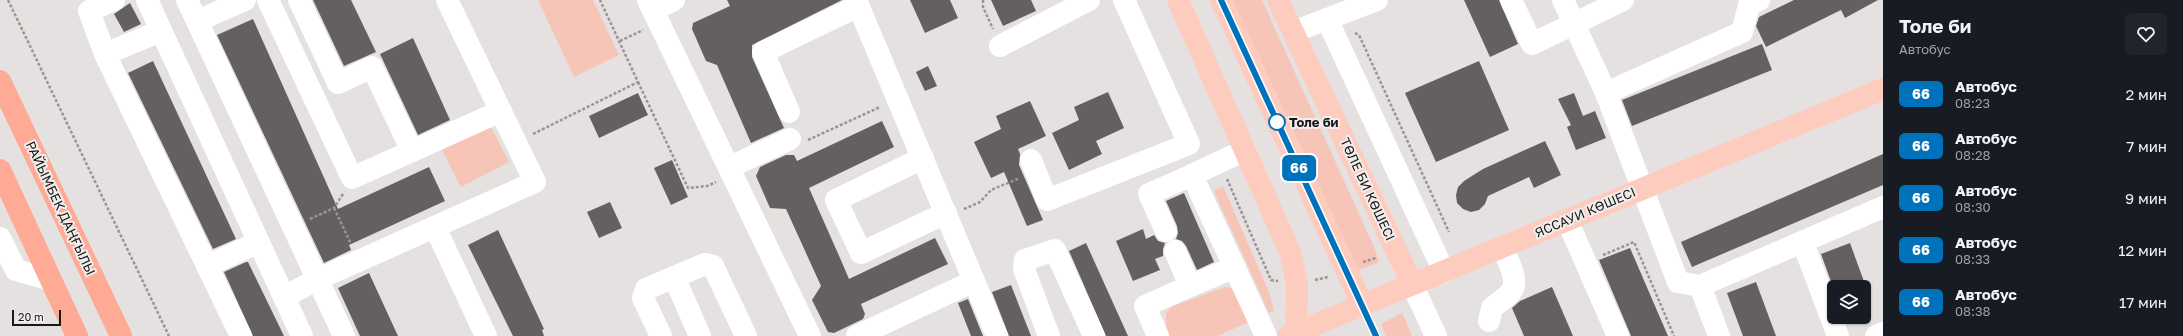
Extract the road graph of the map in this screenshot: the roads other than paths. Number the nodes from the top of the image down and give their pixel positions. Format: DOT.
graph roads {
  1 [pos="114,0"];
  2 [pos="147,0"];
  3 [pos="187,0"];
  4 [pos="245,0"];
  5 [pos="268,0"];
  6 [pos="299,0"];
  7 [pos="447,0"];
  8 [pos="674,0"];
  9 [pos="1089,0"];
  10 [pos="1124,0"];
  11 [pos="1178,0"];
  12 [pos="1221,0"];
  13 [pos="1278,0"];
  14 [pos="1511,0"];
  15 [pos="1563,0"];
  16 [pos="1623,0"];
  17 [pos="1759,0"];
  18 [pos="1366,2"];
  19 [pos="857,3"];
  20 [pos="87,5"];
  21 [pos="653,11"];
  22 [pos="1327,19"];
  23 [pos="197,21"];
  24 [pos="1574,24"];
  25 [pos="161,31"];
  26 [pos="1293,32"];
  27 [pos="1000,46"];
  28 [pos="105,54"];
  29 [pos="0,81"];
  30 [pos="1883,89"];
  31 [pos="1606,94"];
  32 [pos="500,112"];
  33 [pos="789,112"];
  34 [pos="797,140"];
  35 [pos="1245,150"];
  36 [pos="412,151"];
  37 [pos="923,158"];
  38 [pos="1031,160"];
  39 [pos="0,170"];
  40 [pos="731,171"];
  41 [pos="1192,176"];
  42 [pos="1644,188"];
  43 [pos="1883,208"];
  44 [pos="946,215"];
  45 [pos="1567,220"];
  46 [pos="435,227"];
  47 [pos="1166,230"];
  48 [pos="0,238"];
  49 [pos="259,242"];
  50 [pos="1802,243"];
  51 [pos="1502,247"];
  52 [pos="1175,251"];
  53 [pos="207,266"];
  54 [pos="1235,267"];
  55 [pos="1444,272"];
  56 [pos="674,277"];
  57 [pos="318,279"];
  58 [pos="51,280"];
  59 [pos="974,282"];
  60 [pos="1412,284"];
  61 [pos="1190,286"];
  62 [pos="1700,286"];
  63 [pos="284,297"];
  64 [pos="1362,304"];
  65 [pos="1489,321"];
  66 [pos="1883,333"];
  67 [pos="1292,334"];
  68 [pos="77,336"];
  69 [pos="121,336"];
  70 [pos="240,336"];
  71 [pos="302,336"];
  72 [pos="344,336"];
  73 [pos="486,336"];
  74 [pos="661,336"];
  75 [pos="700,336"];
  76 [pos="746,336"];
  77 [pos="810,336"];
  78 [pos="857,336"];
  79 [pos="997,336"];
  80 [pos="1049,336"];
  81 [pos="1094,336"];
  82 [pos="1158,336"];
  83 [pos="1266,336"];
  84 [pos="1436,336"];
  85 [pos="1618,336"];
  86 [pos="1719,336"];
  87 [pos="1838,336"];
  88 [pos="1876,336"];
  1 -- 20 [label="street"];
  2 -- 25 [label="street"];
  3 -- 23 [label="street"];
  4 -- 23 [label="street"];
  5 -- 36 [label="street"];
  6 -- 36 [label="street"];
  7 -- 32 [label="street"];
  8 -- 21 [label="street"];
  9 -- 27 [label="street"];
  10 -- 38 [label="street"];
  11 -- 35 [label="main road"];
  12 -- 64 [label="main road"];
  13 -- 26 [label="main road, ТӨЛЕ БИ КӨШЕСІ"];
  14 -- 24 [label="street"];
  15 -- 24 [label="street"];
  16 -- 24 [label="street"];
  17 -- 31 [label="street"];
  18 -- 22 [label="street"];
  19 -- 33 [label="street"];
  19 -- 37 [label="street"];
  20 -- 28 [label="street"];
  21 -- 40 [label="street"];
  22 -- 26 [label="street"];
  22 -- 55 [label="street"];
  23 -- 57 [label="street"];
  24 -- 31 [label="street"];
  25 -- 28 [label="street"];
  25 -- 49 [label="street"];
  26 -- 60 [label="main road, ТӨЛЕ БИ КӨШЕСІ"];
  28 -- 53 [label="street"];
  29 -- 69 [label="highway, РАЙЫМБЕК ДАҢҒЫЛЫ"];
  30 -- 42 [label="main road, ЯССАУИ КӨШЕСІ"];
  31 -- 42 [label="street"];
  32 -- 36 [label="street"];
  32 -- 46 [label="street"];
  34 -- 40 [label="street"];
  35 -- 41 [label="street"];
  35 -- 67 [label="main road"];
  37 -- 44 [label="street"];
  37 -- 44 [label="street"];
  39 -- 58 [label="highway"];
  40 -- 77 [label="street"];
  41 -- 47 [label="street"];
  41 -- 54 [label="street"];
  42 -- 45 [label="main road, ЯССАУИ КӨШЕСІ"];
  42 -- 62 [label="street"];
  43 -- 50 [label="street"];
  44 -- 59 [label="street"];
  45 -- 51 [label="main road, ЯССАУИ КӨШЕСІ"];
  45 -- 85 [label="street"];
  46 -- 57 [label="street"];
  46 -- 73 [label="street"];
  48 -- 58 [label="street"];
  49 -- 53 [label="street"];
  49 -- 63 [label="street"];
  50 -- 62 [label="street"];
  50 -- 87 [label="street"];
  51 -- 55 [label="main road, ЯССАУИ КӨШЕСІ"];
  51 -- 65 [label="street"];
  52 -- 61 [label="street"];
  53 -- 70 [label="street"];
  54 -- 61 [label="street"];
  54 -- 83 [label="street"];
  55 -- 60 [label="main road, ЯССАУИ КӨШЕСІ"];
  56 -- 74 [label="street"];
  56 -- 75 [label="street"];
  56 -- 76 [label="street"];
  57 -- 63 [label="street"];
  57 -- 72 [label="street"];
  58 -- 68 [label="highway"];
  59 -- 78 [label="street"];
  59 -- 79 [label="street"];
  60 -- 64 [label="main road, ЯССАУИ КӨШЕСІ"];
  60 -- 84 [label="street, ТӨЛЕ БИ КӨШЕСІ"];
  61 -- 82 [label="street"];
  62 -- 86 [label="street"];
  63 -- 71 [label="street"];
  64 -- 67 [label="main road, ЯССАУИ КӨШЕСІ"];
  66 -- 88 [label="street"];
  80 -- 81 [label="street"];
}
